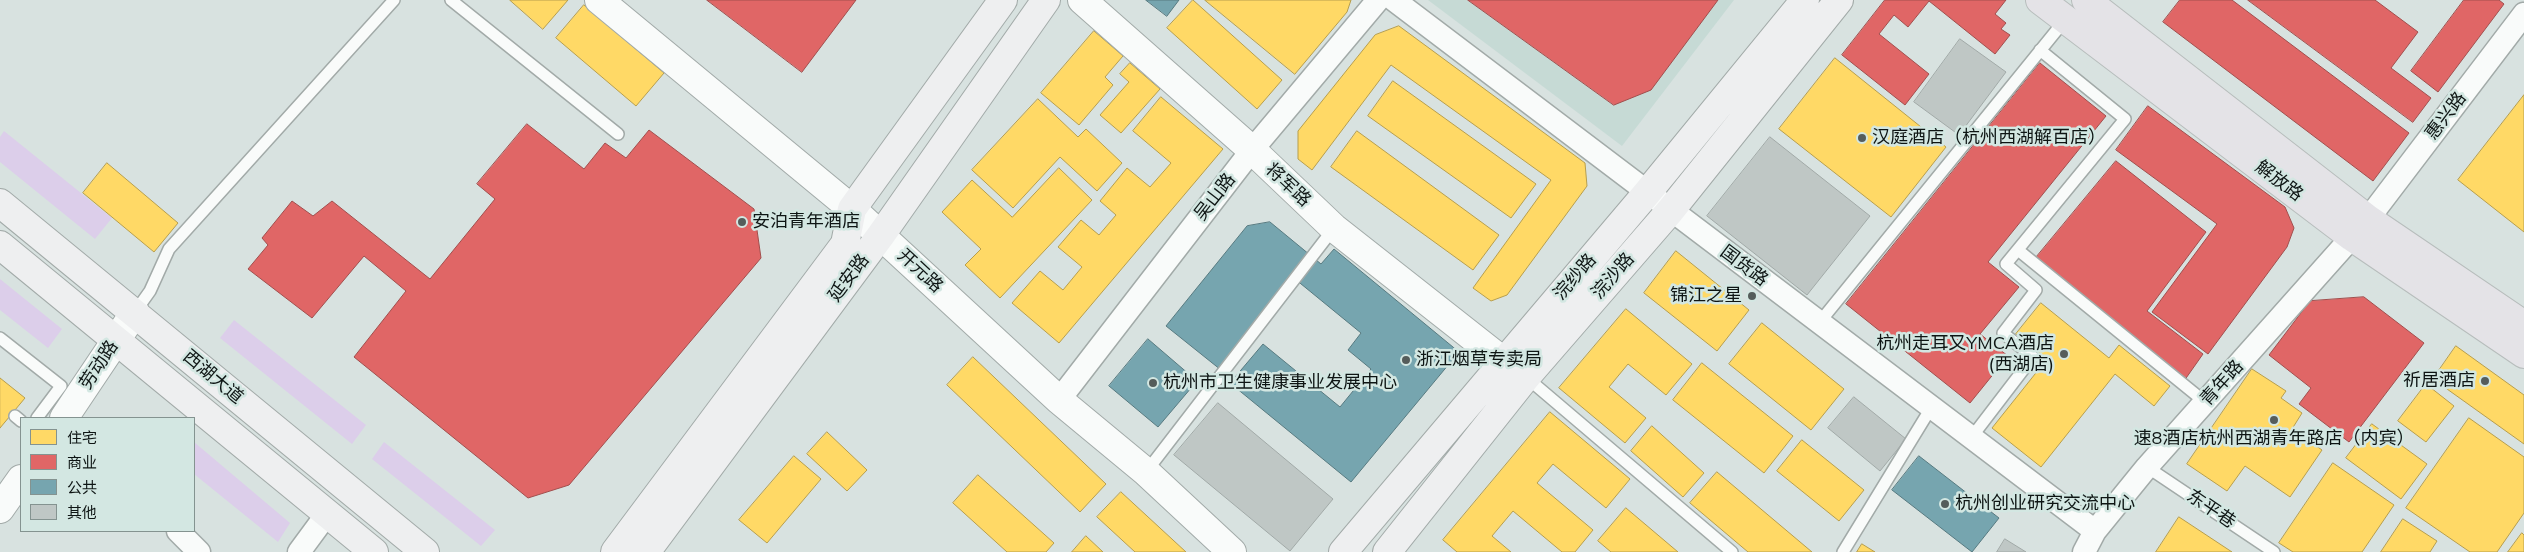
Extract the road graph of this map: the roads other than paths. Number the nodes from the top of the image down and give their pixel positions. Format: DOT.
graph roads {
  1 [pos="394,0"];
  2 [pos="451,0"];
  3 [pos="599,0"];
  4 [pos="1003,0"];
  5 [pos="1046,0"];
  6 [pos="1082,0"];
  7 [pos="1378,0"];
  8 [pos="1394,0"];
  9 [pos="1805,0"];
  10 [pos="1838,0"];
  11 [pos="2040,0"];
  12 [pos="2086,0"];
  13 [pos="2524,16"];
  14 [pos="2065,20"];
  15 [pos="2040,50"];
  16 [pos="618,134"];
  17 [pos="1252,150"];
  18 [pos="1647,193"];
  19 [pos="0,203"];
  20 [pos="852,209"];
  21 [pos="1670,210"];
  22 [pos="1334,228"];
  23 [pos="2360,228"];
  24 [pos="881,235"];
  25 [pos="0,245"];
  26 [pos="2018,250"];
  27 [pos="135,312"];
  28 [pos="1819,323"];
  29 [pos="2524,325"];
  30 [pos="0,338"];
  31 [pos="117,339"];
  32 [pos="2524,354"];
  33 [pos="1515,369"];
  34 [pos="1059,400"];
  35 [pos="2206,402"];
  36 [pos="1931,408"];
  37 [pos="38,417"];
  38 [pos="67,417"];
  39 [pos="1971,438"];
  40 [pos="2147,467"];
  41 [pos="1146,472"];
  42 [pos="20,480"];
  43 [pos="0,509"];
  44 [pos="327,514"];
  45 [pos="2095,531"];
  46 [pos="179,532"];
  47 [pos="199,552"];
  48 [pos="299,552"];
  49 [pos="374,552"];
  50 [pos="425,552"];
  51 [pos="615,552"];
  52 [pos="646,552"];
  53 [pos="1232,552"];
  54 [pos="1343,552"];
  55 [pos="1387,552"];
  56 [pos="1732,552"];
  57 [pos="1843,552"];
  58 [pos="2084,552"];
  59 [pos="2274,552"];
  1 -- 27 [label="lane"];
  2 -- 16 [label="lane"];
  3 -- 20 [label="street, 开元路"];
  4 -- 20 [label="main road, 延安路"];
  5 -- 24 [label="main road, 延安路"];
  6 -- 17 [label="street, 将军路"];
  7 -- 17 [label="street, 吴山路"];
  8 -- 18 [label="street, 国货路"];
  9 -- 18 [label="main road, 浣纱路"];
  10 -- 21 [label="main road, 浣沙路"];
  11 -- 14 [label="main road, 解放路"];
  12 -- 23 [label="main road, 解放路"];
  13 -- 23 [label="street, 惠兴路"];
  14 -- 15 [label="lane"];
  14 -- 23 [label="main road, 解放路"];
  15 -- 26 [label="lane"];
  15 -- 28 [label="lane"];
  17 -- 22 [label="street, 将军路"];
  17 -- 34 [label="street, 吴山路"];
  18 -- 21 [label="street, 国货路"];
  18 -- 33 [label="main road, 浣纱路"];
  19 -- 27 [label="main road, 西湖大道"];
  20 -- 24 [label="street, 开元路"];
  20 -- 51 [label="main road, 延安路"];
  21 -- 28 [label="street, 国货路"];
  21 -- 33 [label="main road, 浣沙路"];
  22 -- 33 [label="street, 将军路"];
  22 -- 41 [label="lane"];
  23 -- 29 [label="main road, 解放路"];
  23 -- 32 [label="main road, 解放路"];
  23 -- 35 [label="street, 青年路"];
  24 -- 34 [label="street, 开元路"];
  24 -- 52 [label="main road, 延安路"];
  25 -- 31 [label="main road, 西湖大道"];
  26 -- 35 [label="lane"];
  26 -- 39 [label="lane"];
  27 -- 31 [label="street, 劳动路"];
  27 -- 50 [label="main road, 西湖大道"];
  28 -- 36 [label="street, 国货路"];
  30 -- 37 [label="lane"];
  31 -- 38 [label="street, 劳动路"];
  31 -- 44 [label="main road, 西湖大道"];
  33 -- 54 [label="main road, 浣纱路"];
  33 -- 55 [label="main road, 浣沙路"];
  33 -- 56 [label="lane"];
  34 -- 41 [label="street, 开元路"];
  35 -- 40 [label="street, 青年路"];
  36 -- 39 [label="street, 国货路"];
  36 -- 57 [label="lane"];
  39 -- 45 [label="street, 国货路"];
  40 -- 45 [label="street, 青年路"];
  40 -- 59 [label="lane, 东平巷"];
  41 -- 53 [label="street, 开元路"];
  42 -- 43 [label="street"];
  44 -- 48 [label="street"];
  44 -- 49 [label="main road, 西湖大道"];
  45 -- 58 [label="street, 青年路"];
  46 -- 47 [label="street"];
}
